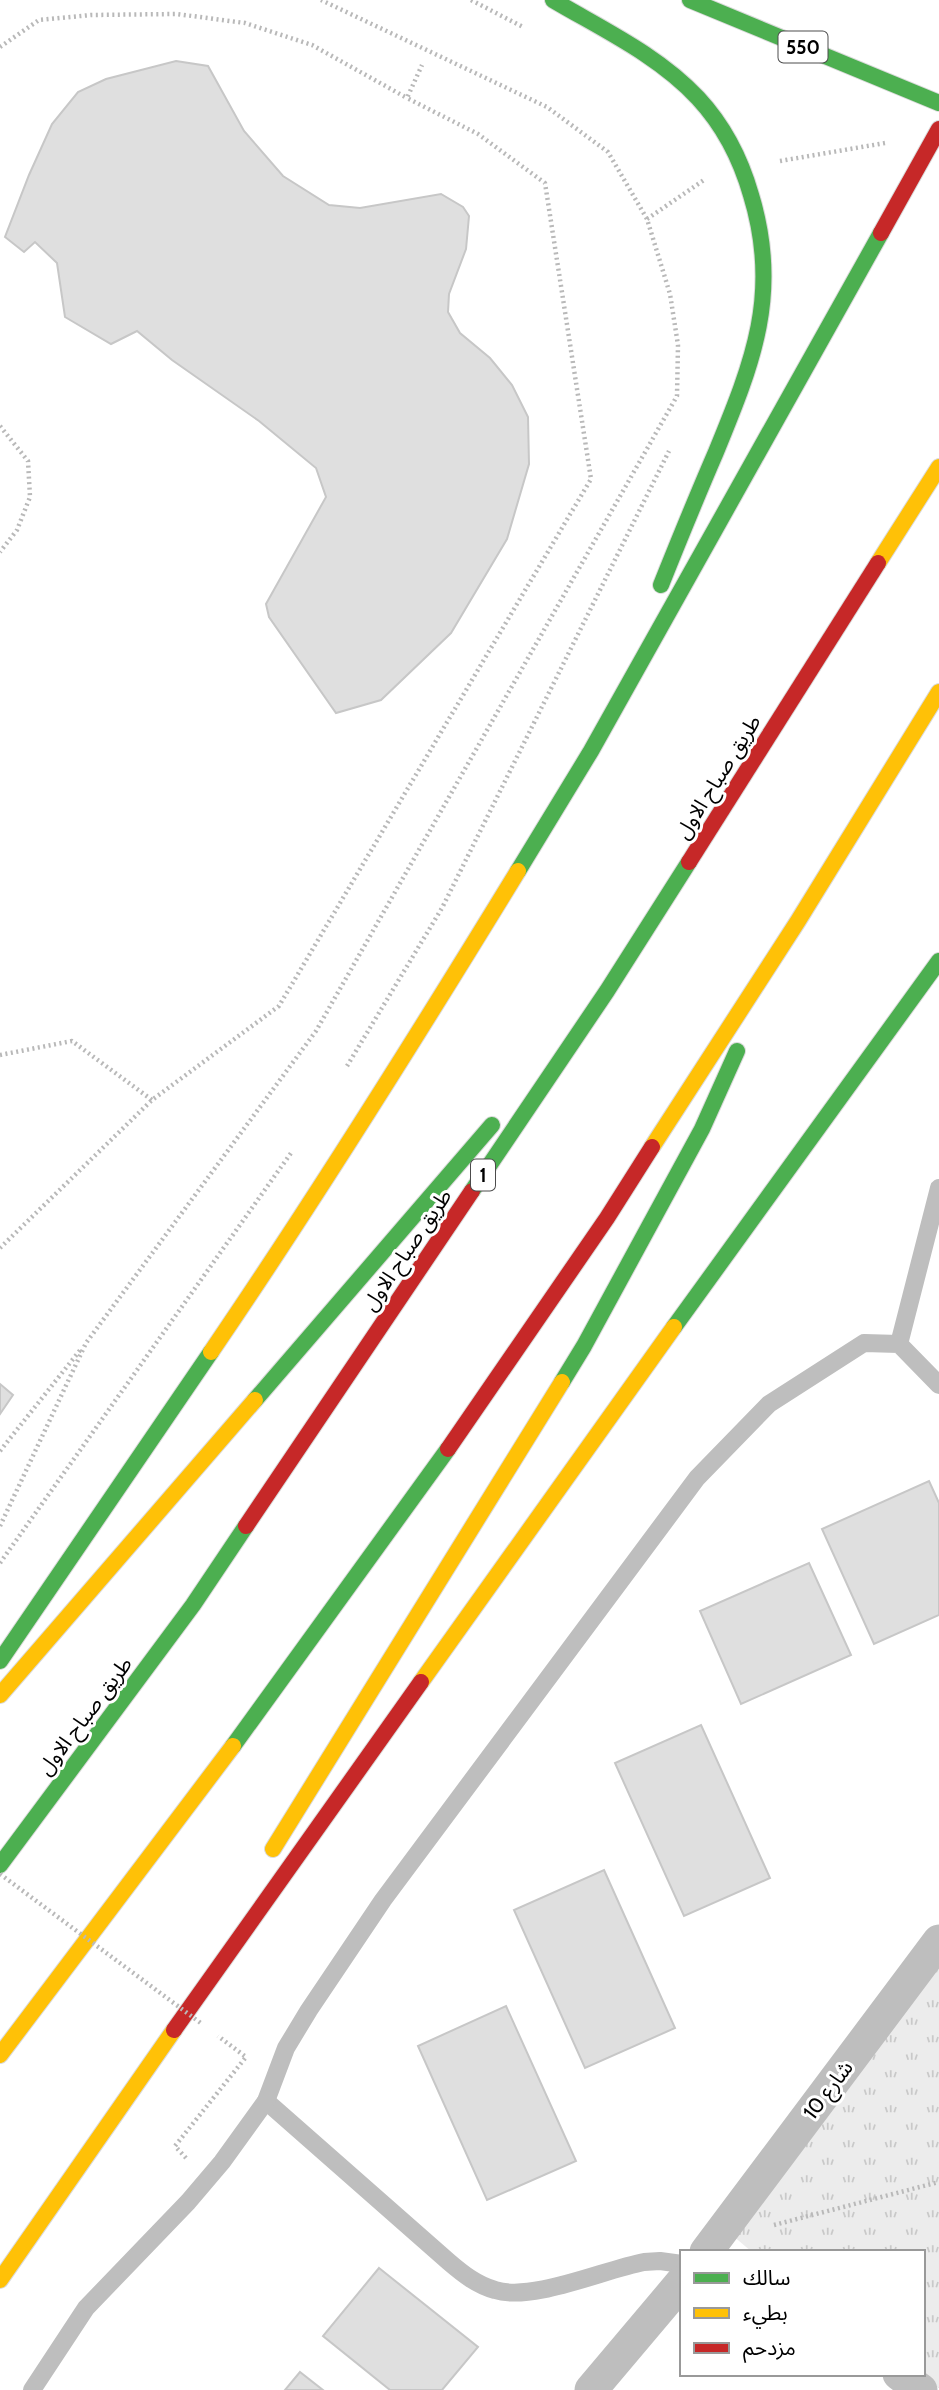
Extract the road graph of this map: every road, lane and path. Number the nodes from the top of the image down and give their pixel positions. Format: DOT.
graph roads {
  1 [pos="321,0"];
  2 [pos="471,0"];
  3 [pos="553,0"];
  4 [pos="690,0"];
  5 [pos="530,31"];
  6 [pos="0,47"];
  7 [pos="422,65"];
  8 [pos="407,98"];
  9 [pos="939,103"];
  10 [pos="939,129"];
  11 [pos="924,157"];
  12 [pos="742,167"];
  13 [pos="713,188"];
  14 [pos="647,219"];
  15 [pos="0,426"];
  16 [pos="670,450"];
  17 [pos="939,467"];
  18 [pos="0,552"];
  19 [pos="939,692"];
  20 [pos="592,751"];
  21 [pos="798,921"];
  22 [pos="939,961"];
  23 [pos="607,991"];
  24 [pos="0,1055"];
  25 [pos="342,1074"];
  26 [pos="517,1096"];
  27 [pos="152,1100"];
  28 [pos="499,1117"];
  29 [pos="297,1144"];
  30 [pos="939,1188"];
  31 [pos="0,1248"];
  32 [pos="86,1343"];
  33 [pos="899,1344"];
  34 [pos="939,1385"];
  35 [pos="0,1451"];
  36 [pos="0,1526"];
  37 [pos="0,1563"];
  38 [pos="0,1661"];
  39 [pos="0,1695"];
  40 [pos="268,1857"];
  41 [pos="0,1865"];
  42 [pos="0,1874"];
  43 [pos="939,1941"];
  44 [pos="209,1952"];
  45 [pos="0,2055"];
  46 [pos="246,2057"];
  47 [pos="266,2101"];
  48 [pos="70,2178"];
  49 [pos="939,2182"];
  50 [pos="771,2225"];
  51 [pos="719,2248"];
  52 [pos="680,2264"];
  53 [pos="0,2280"];
  54 [pos="680,2284"];
  55 [pos="902,2376"];
  56 [pos="33,2390"];
  57 [pos="591,2390"];
  58 [pos="921,2390"];
  1 -- 14 [label="path"];
  2 -- 5 [label="path"];
  3 -- 12 [label="main road"];
  4 -- 9 [label="main road, 550"];
  6 -- 8 [label="path"];
  7 -- 8 [label="path"];
  8 -- 27 [label="path"];
  10 -- 11 [label="main road"];
  11 -- 12 [label="path"];
  11 -- 20 [label="main road"];
  12 -- 20 [label="main road"];
  13 -- 14 [label="path"];
  14 -- 32 [label="path"];
  15 -- 18 [label="path"];
  16 -- 25 [label="path"];
  17 -- 23 [label="main road, طريق صباح الاول / 1"];
  19 -- 21 [label="main road"];
  20 -- 38 [label="main road"];
  21 -- 40 [label="main road"];
  21 -- 45 [label="main road"];
  22 -- 48 [label="main road"];
  23 -- 26 [label="main road"];
  23 -- 41 [label="main road, طريق صباح الاول / 1"];
  24 -- 27 [label="path"];
  27 -- 31 [label="path"];
  28 -- 39 [label="main road"];
  29 -- 37 [label="path"];
  30 -- 33 [label="lane"];
  32 -- 35 [label="path"];
  32 -- 36 [label="path"];
  33 -- 34 [label="lane"];
  33 -- 47 [label="lane"];
  42 -- 46 [label="path, bridge"];
  43 -- 51 [label="street, شارع 10"];
  44 -- 48 [label="main road"];
  47 -- 52 [label="lane"];
  47 -- 56 [label="lane"];
  48 -- 53 [label="main road"];
  49 -- 50 [label="path"];
  54 -- 57 [label="street"];
  55 -- 58 [label="street"];
}
